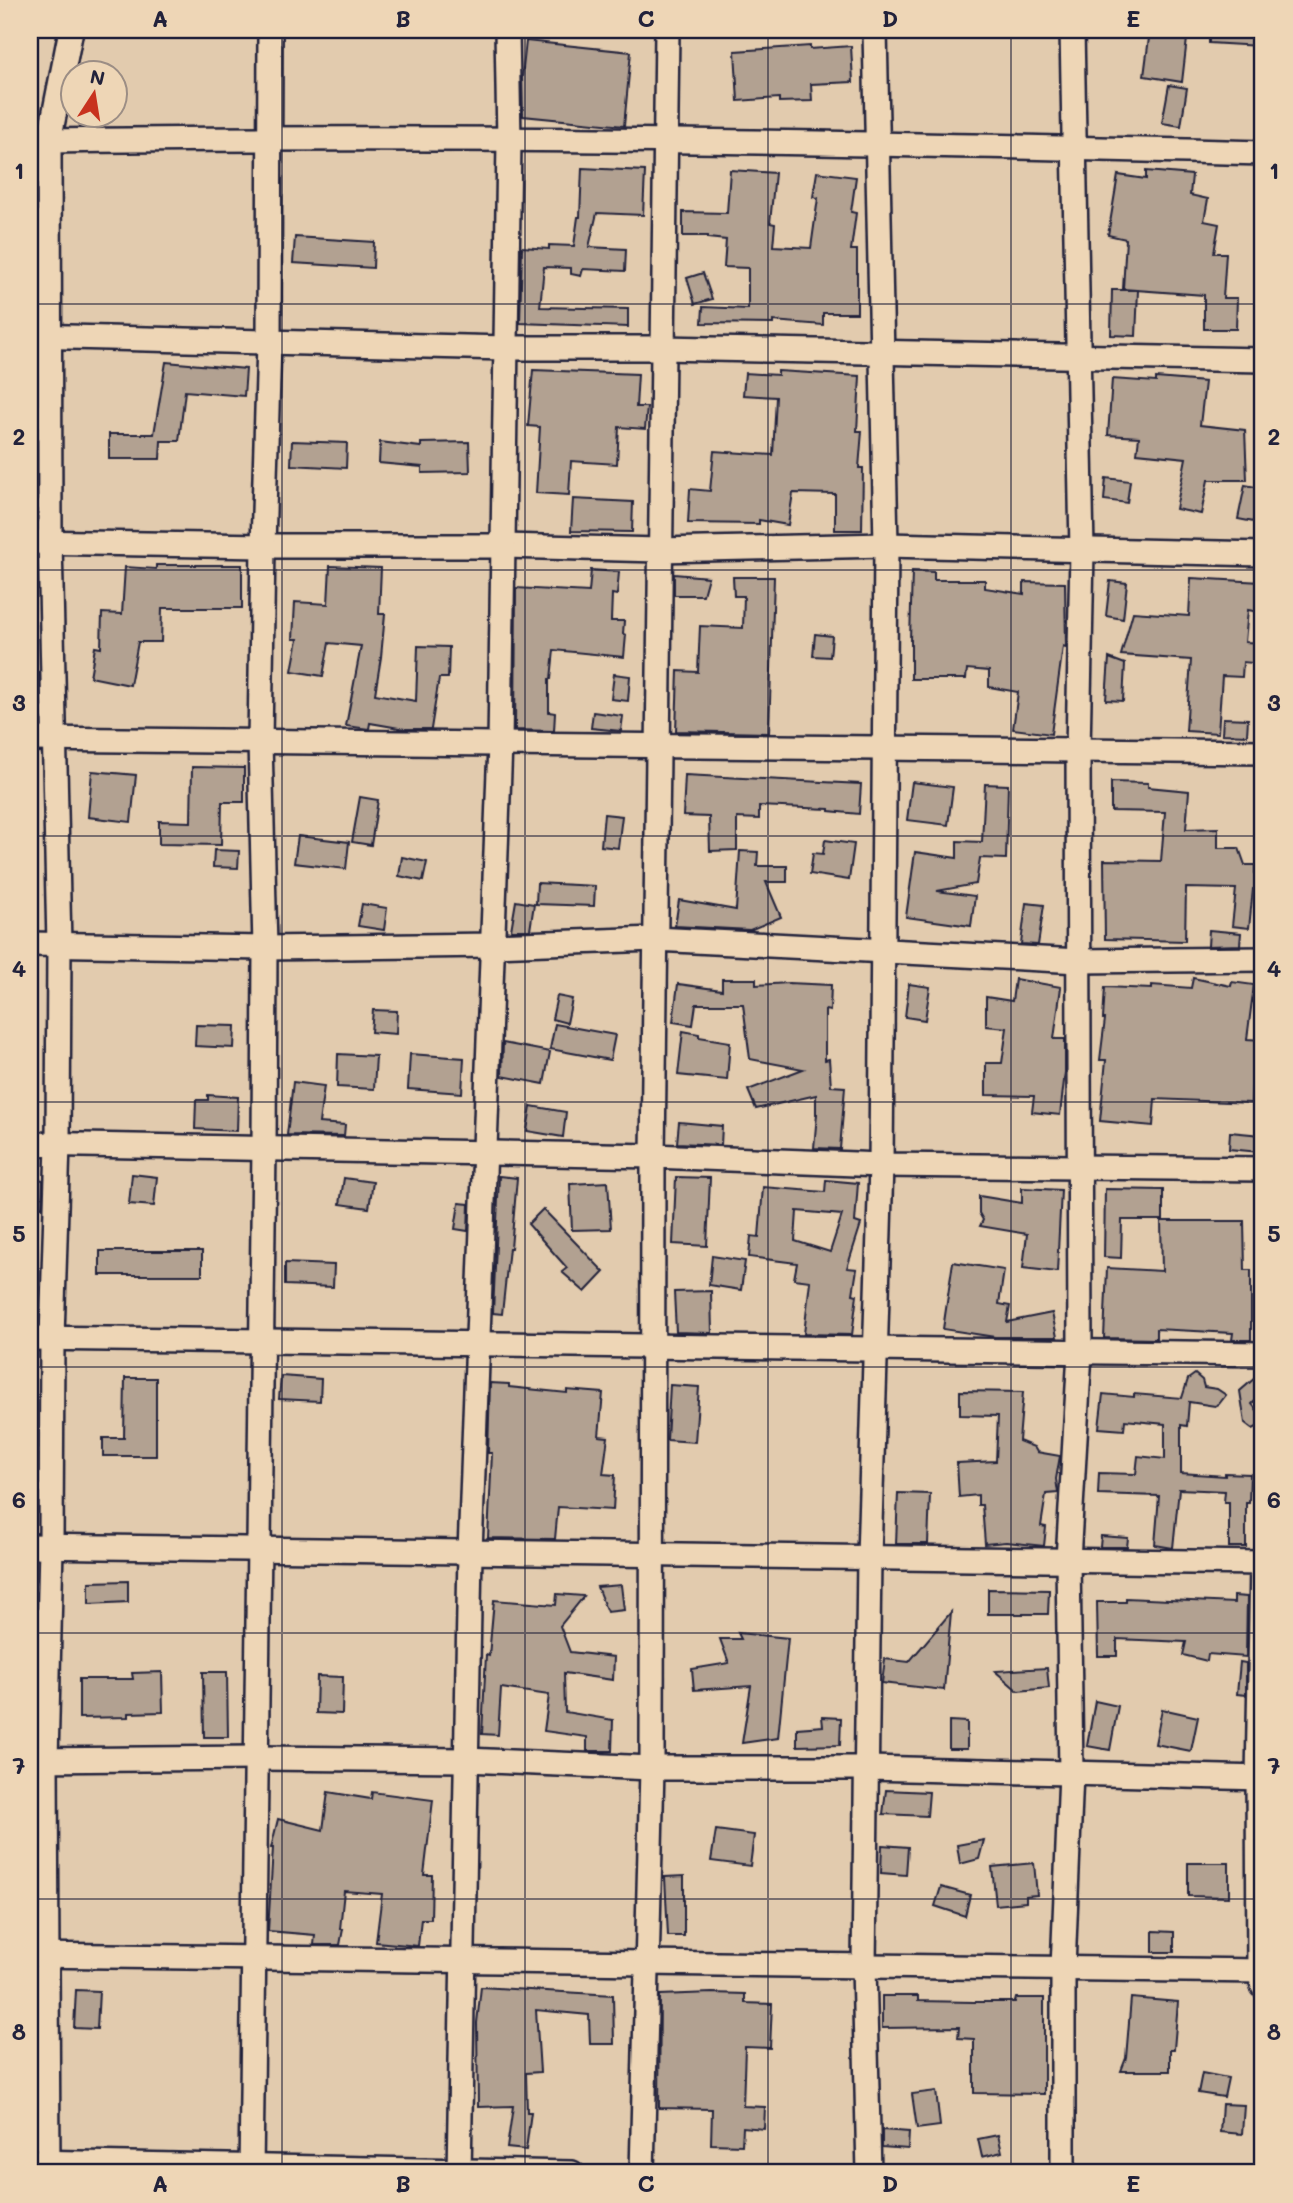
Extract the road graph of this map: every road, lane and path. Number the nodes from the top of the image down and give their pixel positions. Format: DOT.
graph roads {
  1 [pos="71,30"];
  2 [pos="270,30"];
  3 [pos="507,30"];
  4 [pos="667,30"];
  5 [pos="875,30"];
  6 [pos="1072,30"];
  7 [pos="269,138"];
  8 [pos="49,141"];
  9 [pos="509,141"];
  10 [pos="665,141"];
  11 [pos="877,143"];
  12 [pos="1075,148"];
  13 [pos="1263,153"];
  14 [pos="40,337"];
  15 [pos="269,342"];
  16 [pos="506,348"];
  17 [pos="662,348"];
  18 [pos="882,352"];
  19 [pos="1077,356"];
  20 [pos="1263,360"];
  21 [pos="40,542"];
  22 [pos="886,545"];
  23 [pos="262,546"];
  24 [pos="504,547"];
  25 [pos="659,550"];
  26 [pos="1082,551"];
  27 [pos="1263,554"];
  28 [pos="30,738"];
  29 [pos="54,739"];
  30 [pos="260,741"];
  31 [pos="500,744"];
  32 [pos="656,745"];
  33 [pos="884,749"];
  34 [pos="1079,751"];
  35 [pos="1263,752"];
  36 [pos="655,939"];
  37 [pos="30,944"];
  38 [pos="59,945"];
  39 [pos="493,945"];
  40 [pos="265,948"];
  41 [pos="883,951"];
  42 [pos="1263,959"];
  43 [pos="1079,961"];
  44 [pos="30,1144"];
  45 [pos="58,1144"];
  46 [pos="264,1147"];
  47 [pos="485,1153"];
  48 [pos="653,1156"];
  49 [pos="881,1165"];
  50 [pos="1080,1168"];
  51 [pos="1263,1169"];
  52 [pos="41,1338"];
  53 [pos="262,1341"];
  54 [pos="477,1344"];
  55 [pos="654,1346"];
  56 [pos="875,1349"];
  57 [pos="1080,1352"];
  58 [pos="1263,1354"];
  59 [pos="40,1546"];
  60 [pos="259,1549"];
  61 [pos="470,1552"];
  62 [pos="651,1555"];
  63 [pos="869,1557"];
  64 [pos="1068,1560"];
  65 [pos="258,1758"];
  66 [pos="38,1760"];
  67 [pos="466,1760"];
  68 [pos="652,1768"];
  69 [pos="868,1768"];
  70 [pos="1071,1773"];
  71 [pos="1261,1778"];
  72 [pos="39,1956"];
  73 [pos="255,1958"];
  74 [pos="462,1961"];
  75 [pos="648,1963"];
  76 [pos="864,1966"];
  77 [pos="1063,1968"];
  78 [pos="1262,1976"];
  79 [pos="42,2166"];
  80 [pos="251,2170"];
  81 [pos="459,2172"];
  82 [pos="572,2173"];
  83 [pos="642,2173"];
  84 [pos="869,2173"];
  85 [pos="1063,2173"];
  1 -- 8 [label="street"];
  2 -- 7 [label="street"];
  3 -- 9 [label="street"];
  4 -- 10 [label="street"];
  5 -- 11 [label="street"];
  6 -- 12 [label="street"];
  7 -- 8 [label="street"];
  7 -- 9 [label="street"];
  7 -- 15 [label="street"];
  8 -- 14 [label="street"];
  9 -- 10 [label="street"];
  9 -- 16 [label="street"];
  10 -- 11 [label="street"];
  10 -- 17 [label="street"];
  11 -- 12 [label="street"];
  11 -- 18 [label="street"];
  12 -- 13 [label="street"];
  12 -- 19 [label="street"];
  14 -- 15 [label="street"];
  14 -- 21 [label="street"];
  15 -- 16 [label="street"];
  15 -- 23 [label="street"];
  16 -- 17 [label="street"];
  16 -- 24 [label="street"];
  17 -- 18 [label="street"];
  17 -- 25 [label="street"];
  18 -- 19 [label="street"];
  18 -- 22 [label="street"];
  19 -- 20 [label="street"];
  19 -- 26 [label="street"];
  21 -- 23 [label="street"];
  21 -- 29 [label="street"];
  22 -- 25 [label="street"];
  22 -- 26 [label="street"];
  22 -- 33 [label="street"];
  23 -- 24 [label="street"];
  23 -- 30 [label="street"];
  24 -- 25 [label="street"];
  24 -- 31 [label="street"];
  25 -- 32 [label="street"];
  26 -- 27 [label="street"];
  26 -- 34 [label="street"];
  28 -- 29 [label="street"];
  29 -- 30 [label="street"];
  29 -- 38 [label="street"];
  30 -- 31 [label="street"];
  30 -- 40 [label="street"];
  31 -- 32 [label="street"];
  31 -- 39 [label="street"];
  32 -- 33 [label="street"];
  32 -- 36 [label="street"];
  33 -- 34 [label="street"];
  33 -- 41 [label="street"];
  34 -- 35 [label="street"];
  34 -- 43 [label="street"];
  36 -- 39 [label="street"];
  36 -- 41 [label="street"];
  36 -- 48 [label="street"];
  37 -- 38 [label="street"];
  38 -- 40 [label="street"];
  38 -- 45 [label="street"];
  39 -- 40 [label="street"];
  39 -- 47 [label="street"];
  40 -- 46 [label="street"];
  41 -- 43 [label="street"];
  41 -- 49 [label="street"];
  42 -- 43 [label="street"];
  43 -- 50 [label="street"];
  44 -- 45 [label="street"];
  45 -- 46 [label="street"];
  45 -- 52 [label="street"];
  46 -- 47 [label="street"];
  46 -- 53 [label="street"];
  47 -- 48 [label="street"];
  47 -- 54 [label="street"];
  48 -- 49 [label="street"];
  48 -- 55 [label="street"];
  49 -- 50 [label="street"];
  49 -- 56 [label="street"];
  50 -- 51 [label="street"];
  50 -- 57 [label="street"];
  52 -- 53 [label="street"];
  52 -- 59 [label="street"];
  53 -- 54 [label="street"];
  53 -- 60 [label="street"];
  54 -- 55 [label="street"];
  54 -- 61 [label="street"];
  55 -- 56 [label="street"];
  55 -- 62 [label="street"];
  56 -- 57 [label="street"];
  56 -- 63 [label="street"];
  57 -- 58 [label="street"];
  57 -- 64 [label="street"];
  59 -- 60 [label="street"];
  59 -- 66 [label="street"];
  60 -- 61 [label="street"];
  60 -- 65 [label="street"];
  61 -- 62 [label="street"];
  61 -- 67 [label="street"];
  62 -- 63 [label="street"];
  62 -- 68 [label="street"];
  63 -- 64 [label="street"];
  63 -- 69 [label="street"];
  64 -- 70 [label="street"];
  64 -- 71 [label="street"];
  65 -- 66 [label="street"];
  65 -- 67 [label="street"];
  65 -- 73 [label="street"];
  66 -- 72 [label="street"];
  67 -- 68 [label="street"];
  67 -- 74 [label="street"];
  68 -- 69 [label="street"];
  68 -- 75 [label="street"];
  69 -- 70 [label="street"];
  69 -- 76 [label="street"];
  70 -- 71 [label="street"];
  70 -- 77 [label="street"];
  71 -- 78 [label="street"];
  72 -- 73 [label="street"];
  72 -- 79 [label="street"];
  73 -- 74 [label="street"];
  73 -- 80 [label="street"];
  74 -- 75 [label="street"];
  74 -- 81 [label="street"];
  75 -- 76 [label="street"];
  75 -- 83 [label="street"];
  76 -- 77 [label="street"];
  76 -- 84 [label="street"];
  77 -- 78 [label="street"];
  77 -- 85 [label="street"];
  79 -- 80 [label="street"];
  80 -- 81 [label="street"];
  81 -- 82 [label="street"];
}
